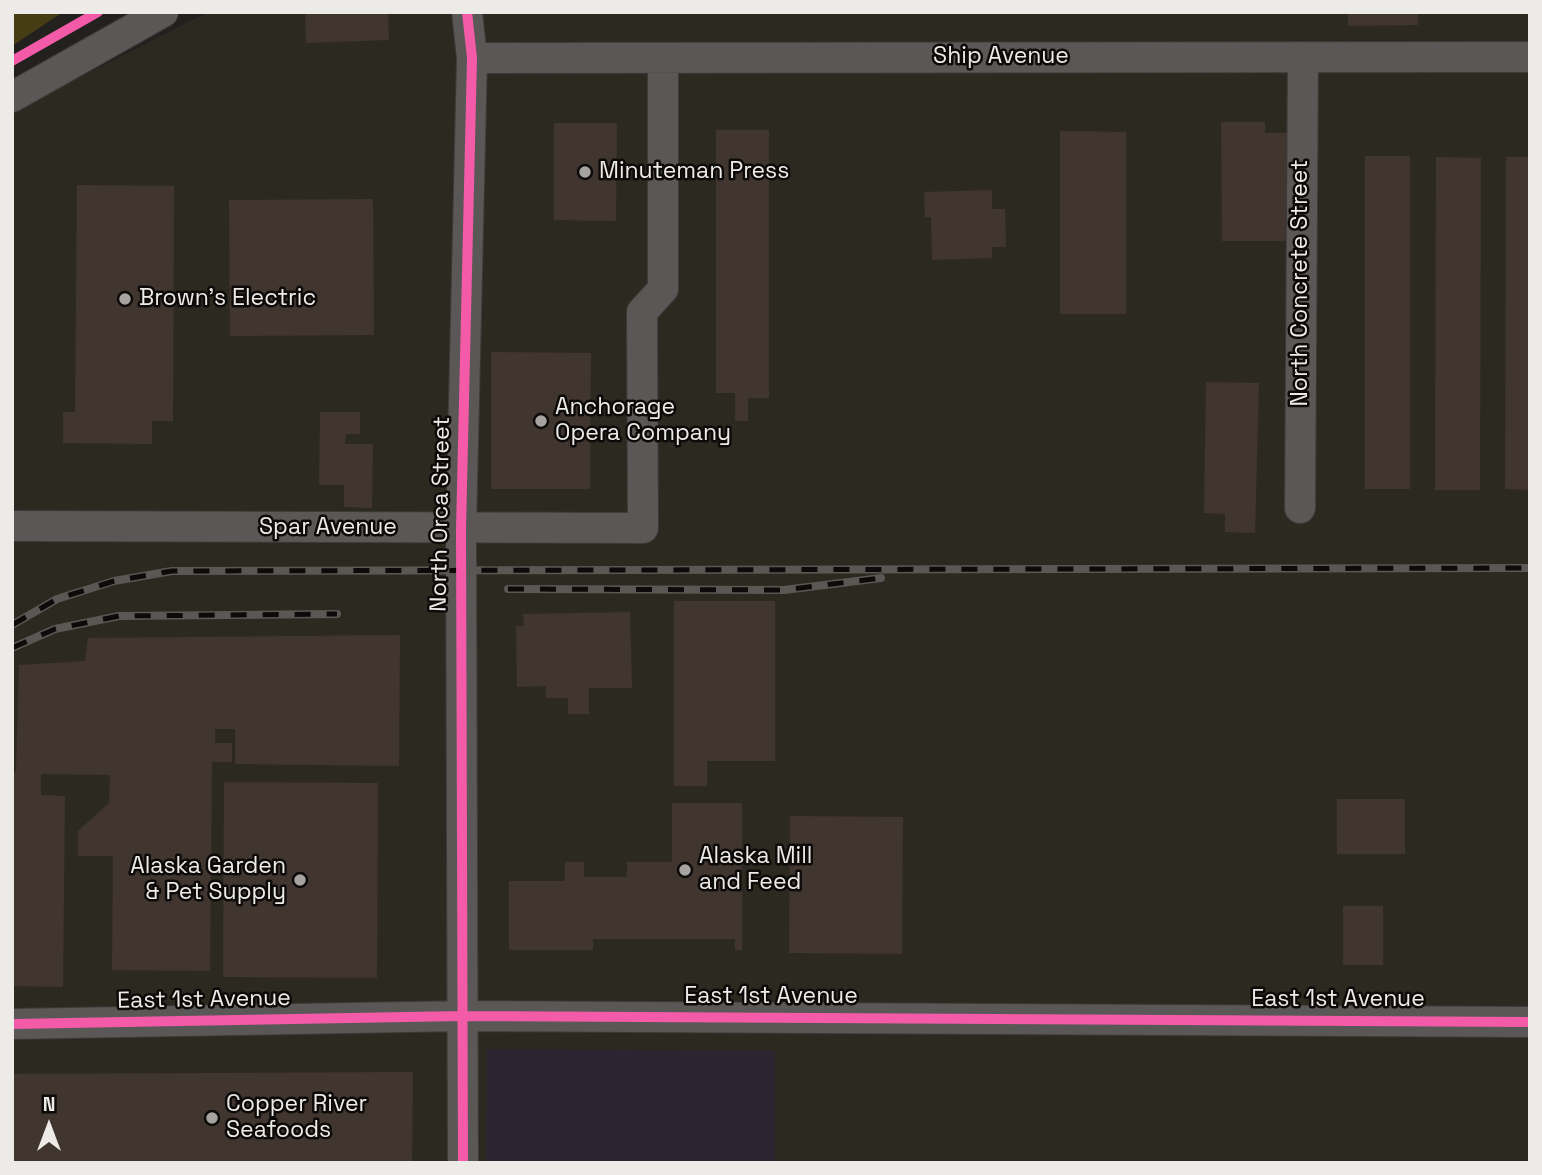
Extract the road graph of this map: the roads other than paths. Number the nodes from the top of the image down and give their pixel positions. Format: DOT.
graph roads {
  1 [pos="163,12"];
  2 [pos="467,12"];
  3 [pos="1303,57"];
  4 [pos="1530,57"];
  5 [pos="472,58"];
  6 [pos="663,58"];
  7 [pos="12,97"];
  8 [pos="1300,508"];
  9 [pos="12,526"];
  10 [pos="461,529"];
  11 [pos="463,1016"];
  12 [pos="1530,1022"];
  13 [pos="12,1024"];
  14 [pos="463,1163"];
  1 -- 7 [label="street"];
  2 -- 5 [label="street, North Orca Street"];
  3 -- 4 [label="street, Ship Avenue"];
  3 -- 6 [label="street, Ship Avenue"];
  3 -- 8 [label="street, North Concrete Street"];
  5 -- 6 [label="street, Ship Avenue"];
  5 -- 10 [label="street, North Orca Street"];
  6 -- 10 [label="street, Spar Avenue"];
  9 -- 10 [label="street, Spar Avenue"];
  10 -- 11 [label="street, North Orca Street"];
  11 -- 12 [label="street, East 1st Avenue"];
  11 -- 13 [label="street, East 1st Avenue"];
  11 -- 14 [label="street, North Orca Street"];
}
